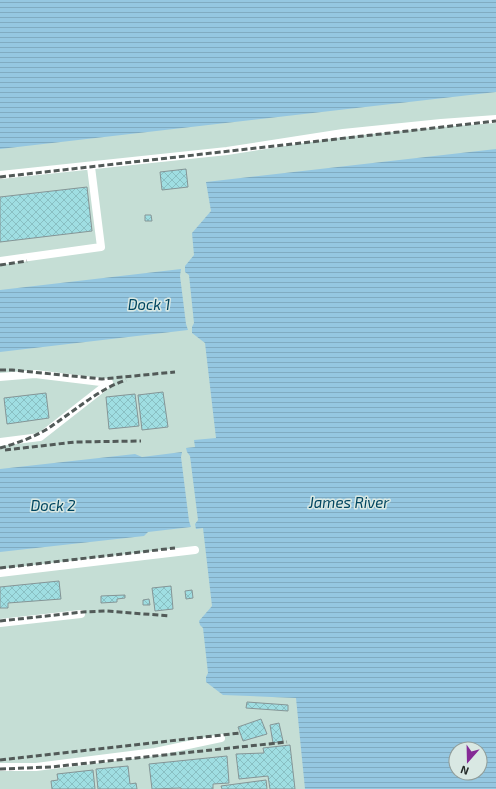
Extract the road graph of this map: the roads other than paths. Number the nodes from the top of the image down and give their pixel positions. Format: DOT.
graph roads {
  1 [pos="496,119"];
  2 [pos="91,166"];
  3 [pos="0,175"];
  4 [pos="0,261"];
  5 [pos="0,377"];
  6 [pos="0,442"];
  7 [pos="195,550"];
  8 [pos="0,573"];
  9 [pos="81,614"];
  10 [pos="0,623"];
  11 [pos="221,738"];
  12 [pos="0,768"];
  1 -- 2 [label="lane"];
  2 -- 3 [label="lane"];
  2 -- 4 [label="lane"];
  5 -- 6 [label="lane"];
  7 -- 8 [label="lane"];
  9 -- 10 [label="lane"];
  11 -- 12 [label="lane"];
}
